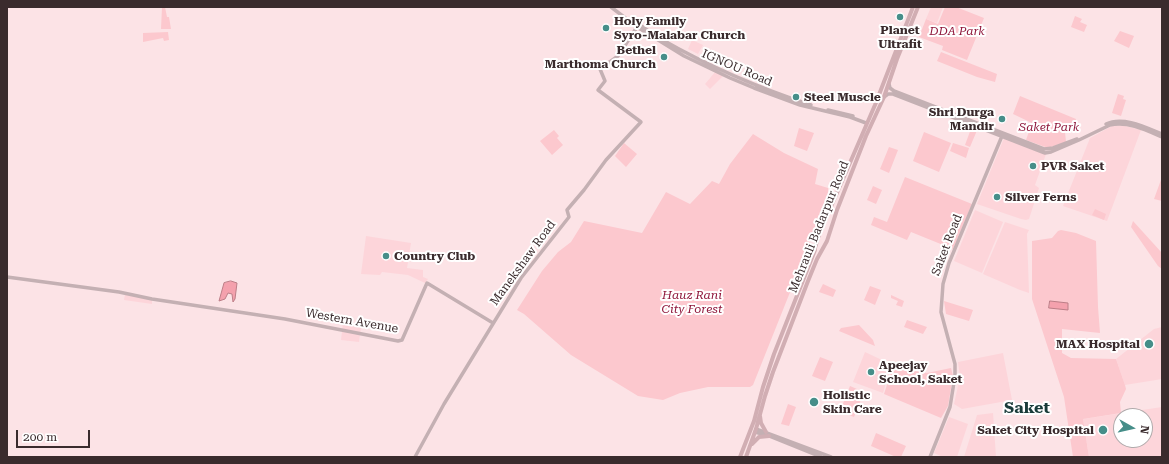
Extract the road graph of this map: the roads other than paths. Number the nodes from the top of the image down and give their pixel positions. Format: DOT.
graph roads {
  1 [pos="612,7"];
  2 [pos="913,7"];
  3 [pos="918,7"];
  4 [pos="638,26"];
  5 [pos="684,54"];
  6 [pos="888,84"];
  7 [pos="884,97"];
  8 [pos="925,105"];
  9 [pos="867,122"];
  10 [pos="1130,124"];
  11 [pos="1162,135"];
  12 [pos="1002,136"];
  13 [pos="836,210"];
  14 [pos="827,215"];
  15 [pos="814,251"];
  16 [pos="817,259"];
  17 [pos="7,277"];
  18 [pos="493,323"];
  19 [pos="760,414"];
  20 [pos="754,430"];
  21 [pos="767,434"];
  22 [pos="750,446"];
  23 [pos="415,457"];
  24 [pos="740,457"];
  25 [pos="746,457"];
  26 [pos="821,457"];
  27 [pos="832,457"];
  28 [pos="930,457"];
  1 -- 4 [label="street, IGNOU Road"];
  1 -- 5 [label="street, IGNOU Road"];
  2 -- 9 [label="main road, Mehrauli Badarpur Road"];
  3 -- 6 [label="main road, Mehrauli Badarpur Road"];
  4 -- 5 [label="street, IGNOU Road"];
  4 -- 18 [label="street, Manekshaw Road"];
  5 -- 9 [label="street, IGNOU Road"];
  6 -- 7 [label="main road, Mehrauli Badarpur Road"];
  6 -- 8 [label="street"];
  7 -- 8 [label="street"];
  7 -- 13 [label="main road, Mehrauli Badarpur Road"];
  8 -- 10 [label="street"];
  8 -- 12 [label="street"];
  9 -- 14 [label="main road, Mehrauli Badarpur Road"];
  10 -- 11 [label="street"];
  10 -- 12 [label="street"];
  12 -- 28 [label="street, Saket Road"];
  13 -- 14 [label="main road"];
  13 -- 16 [label="main road, Mehrauli Badarpur Road"];
  14 -- 15 [label="main road, Mehrauli Badarpur Road"];
  15 -- 16 [label="main road"];
  15 -- 20 [label="main road, Mehrauli Badarpur Road"];
  16 -- 19 [label="main road, Mehrauli Badarpur Road"];
  17 -- 18 [label="street, Western Avenue"];
  18 -- 23 [label="street"];
  19 -- 20 [label="main road, Mehrauli Badarpur Road"];
  19 -- 21 [label="main road"];
  20 -- 21 [label="street"];
  20 -- 22 [label="main road, Mehrauli Badarpur Road"];
  20 -- 24 [label="main road, Mehrauli Badarpur Road"];
  21 -- 22 [label="main road"];
  21 -- 26 [label="street"];
  21 -- 27 [label="street"];
  22 -- 25 [label="main road, Mehrauli Badarpur Road"];
}
